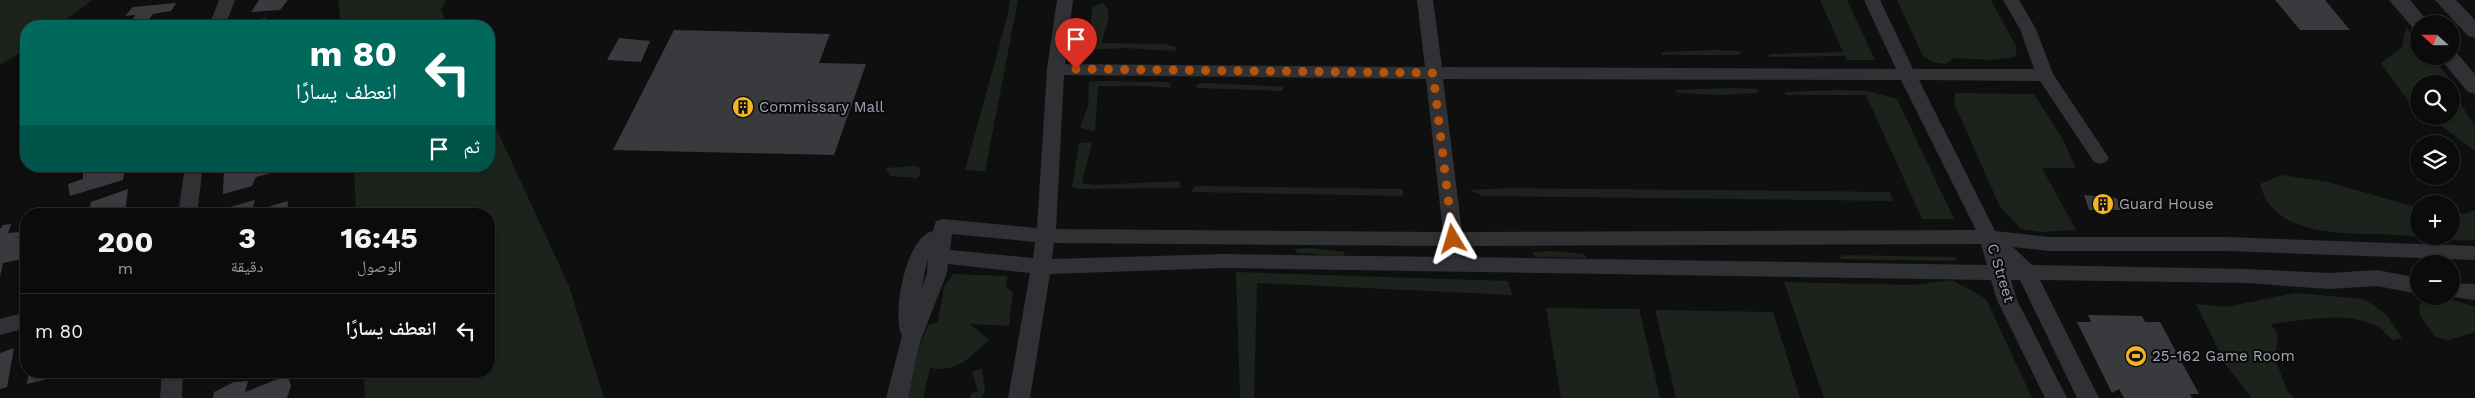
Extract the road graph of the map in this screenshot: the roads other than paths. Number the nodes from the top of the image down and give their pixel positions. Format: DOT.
graph roads {
  1 [pos="227,0"];
  2 [pos="1066,0"];
  3 [pos="1424,0"];
  4 [pos="1872,0"];
  5 [pos="2011,0"];
  6 [pos="2399,0"];
  7 [pos="2445,0"];
  8 [pos="2412,15"];
  9 [pos="219,20"];
  10 [pos="2475,32"];
  11 [pos="2456,65"];
  12 [pos="1056,69"];
  13 [pos="1433,73"];
  14 [pos="2045,75"];
  15 [pos="1908,76"];
  16 [pos="2475,87"];
  17 [pos="2100,158"];
  18 [pos="193,172"];
  19 [pos="188,208"];
  20 [pos="1046,236"];
  21 [pos="1225,237"];
  22 [pos="1989,237"];
  23 [pos="1453,239"];
  24 [pos="932,252"];
  25 [pos="2475,254"];
  26 [pos="1223,261"];
  27 [pos="1458,265"];
  28 [pos="1041,267"];
  29 [pos="2000,274"];
  30 [pos="2026,274"];
  31 [pos="2410,284"];
  32 [pos="2460,291"];
  33 [pos="2475,292"];
  34 [pos="20,322"];
  35 [pos="0,327"];
  36 [pos="910,342"];
  37 [pos="172,378"];
  38 [pos="171,398"];
  39 [pos="897,398"];
  40 [pos="1019,398"];
  41 [pos="2056,398"];
  42 [pos="2088,398"];
  1 -- 9 [label="street"];
  2 -- 12 [label="street"];
  3 -- 13 [label="street"];
  4 -- 15 [label="street"];
  5 -- 14 [label="street"];
  6 -- 8 [label="street"];
  7 -- 10 [label="street"];
  11 -- 16 [label="street"];
  12 -- 13 [label="street"];
  12 -- 20 [label="street"];
  13 -- 15 [label="street"];
  13 -- 23 [label="street"];
  14 -- 15 [label="street"];
  14 -- 17 [label="street"];
  15 -- 22 [label="street"];
  18 -- 19 [label="street"];
  20 -- 21 [label="street"];
  20 -- 24 [label="street"];
  20 -- 28 [label="street"];
  21 -- 23 [label="street"];
  21 -- 26 [label="street"];
  22 -- 23 [label="street"];
  22 -- 25 [label="street"];
  22 -- 29 [label="street, C Street"];
  22 -- 30 [label="street, C Street"];
  23 -- 27 [label="street"];
  24 -- 28 [label="street"];
  24 -- 36 [label="street"];
  26 -- 27 [label="street"];
  26 -- 28 [label="street"];
  27 -- 29 [label="street"];
  28 -- 40 [label="street"];
  29 -- 30 [label="street"];
  29 -- 41 [label="street, C Street"];
  30 -- 31 [label="street"];
  30 -- 42 [label="street, C Street"];
  32 -- 33 [label="street"];
  34 -- 35 [label="street"];
  36 -- 39 [label="street"];
  37 -- 38 [label="street"];
}
